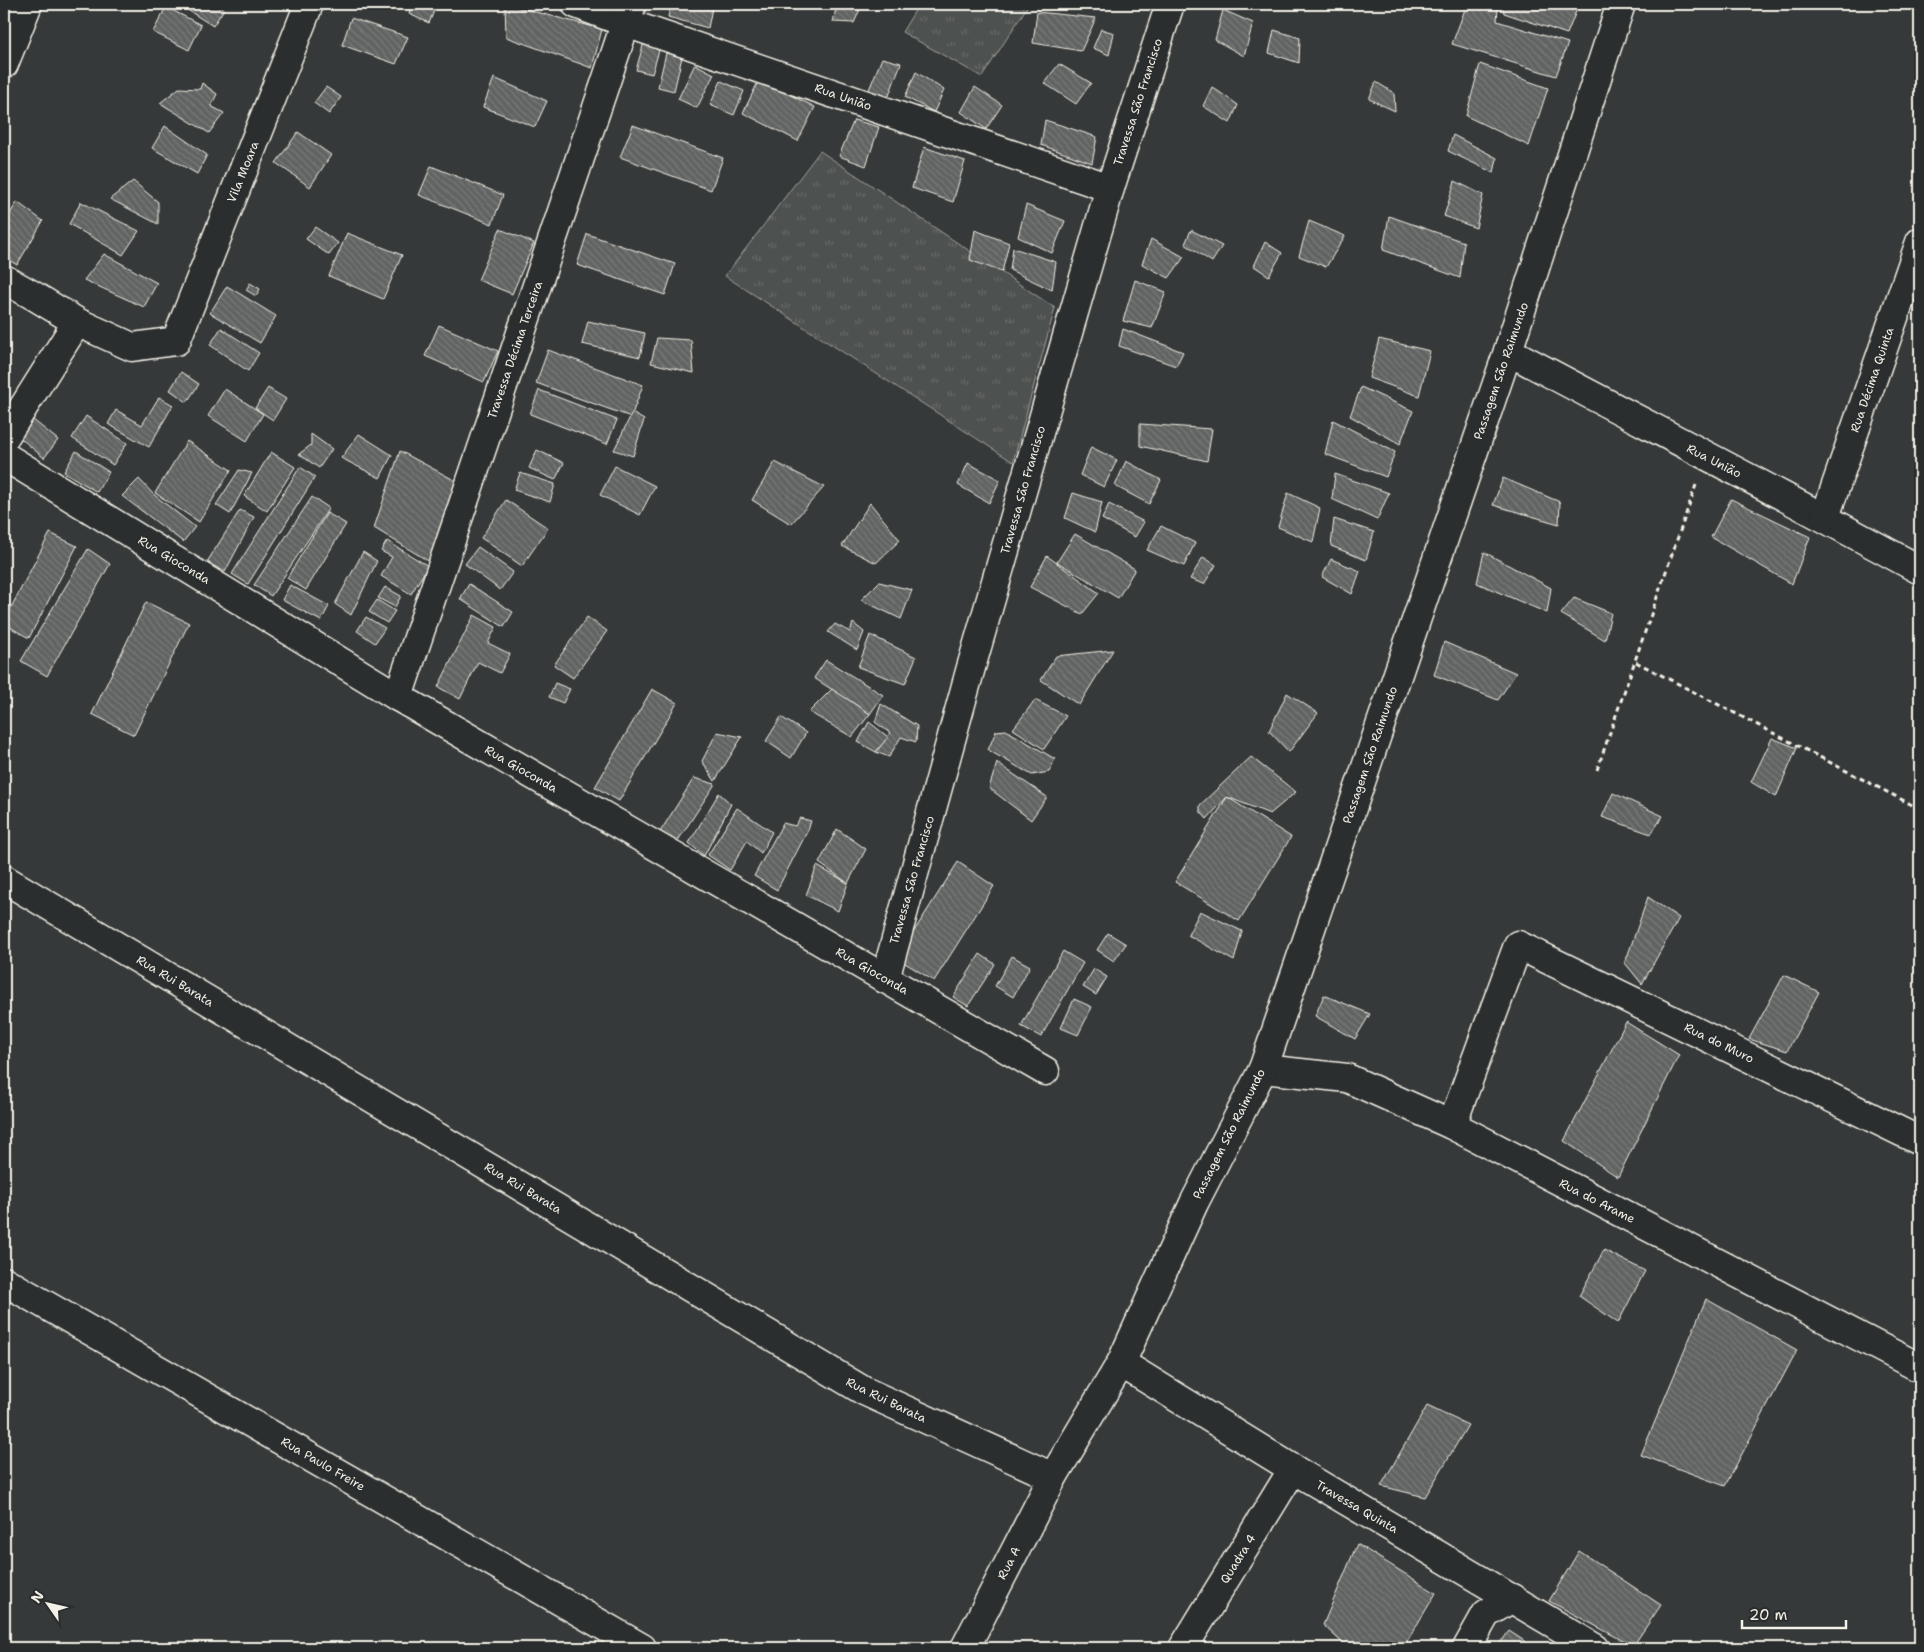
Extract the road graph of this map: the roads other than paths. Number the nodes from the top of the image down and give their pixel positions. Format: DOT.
graph roads {
  1 [pos="28,4"];
  2 [pos="309,4"];
  3 [pos="576,4"];
  4 [pos="1170,4"];
  5 [pos="1621,4"];
  6 [pos="629,13"];
  7 [pos="4,64"];
  8 [pos="1110,188"];
  9 [pos="1920,242"];
  10 [pos="4,279"];
  11 [pos="77,322"];
  12 [pos="1508,351"];
  13 [pos="4,438"];
  14 [pos="4,456"];
  15 [pos="1825,517"];
  16 [pos="1920,570"];
  17 [pos="398,697"];
  18 [pos="4,879"];
  19 [pos="885,979"];
  20 [pos="1263,1069"];
  21 [pos="1045,1071"];
  22 [pos="1452,1125"];
  23 [pos="1920,1141"];
  24 [pos="4,1281"];
  25 [pos="1121,1363"];
  26 [pos="1920,1368"];
  27 [pos="1293,1469"];
  28 [pos="1053,1477"];
  29 [pos="1512,1598"];
  30 [pos="642,1648"];
  31 [pos="965,1648"];
  32 [pos="1183,1648"];
  33 [pos="1467,1648"];
  34 [pos="1595,1648"];
  1 -- 7 [label="street"];
  2 -- 11 [label="street, Vila Moara"];
  3 -- 6 [label="street, Rua União"];
  4 -- 8 [label="street, Travessa São Francisco"];
  5 -- 12 [label="street, Passagem São Raimundo"];
  6 -- 8 [label="street, Rua União"];
  6 -- 17 [label="street, Travessa Décima Terceira"];
  8 -- 19 [label="street, Travessa São Francisco"];
  9 -- 15 [label="street, Rua Décima Quinta"];
  10 -- 11 [label="street"];
  11 -- 13 [label="street"];
  12 -- 15 [label="street, Rua União"];
  12 -- 20 [label="street, Passagem São Raimundo"];
  14 -- 17 [label="street, Rua Gioconda"];
  15 -- 16 [label="street, Rua União"];
  17 -- 19 [label="street, Rua Gioconda"];
  18 -- 28 [label="street, Rua Rui Barata"];
  19 -- 21 [label="street, Rua Gioconda"];
  20 -- 22 [label="street, Rua do Arame"];
  20 -- 25 [label="street, Passagem São Raimundo"];
  22 -- 23 [label="street, Rua do Muro"];
  22 -- 26 [label="street, Rua do Arame"];
  24 -- 30 [label="street, Rua Paulo Freire"];
  25 -- 27 [label="street, Travessa Quinta"];
  25 -- 28 [label="street, Passagem São Raimundo"];
  27 -- 29 [label="street, Travessa Quinta"];
  27 -- 32 [label="street, Quadra 4"];
  28 -- 31 [label="street, Rua A"];
  29 -- 33 [label="street"];
  29 -- 34 [label="street, Travessa Quinta"];
}
